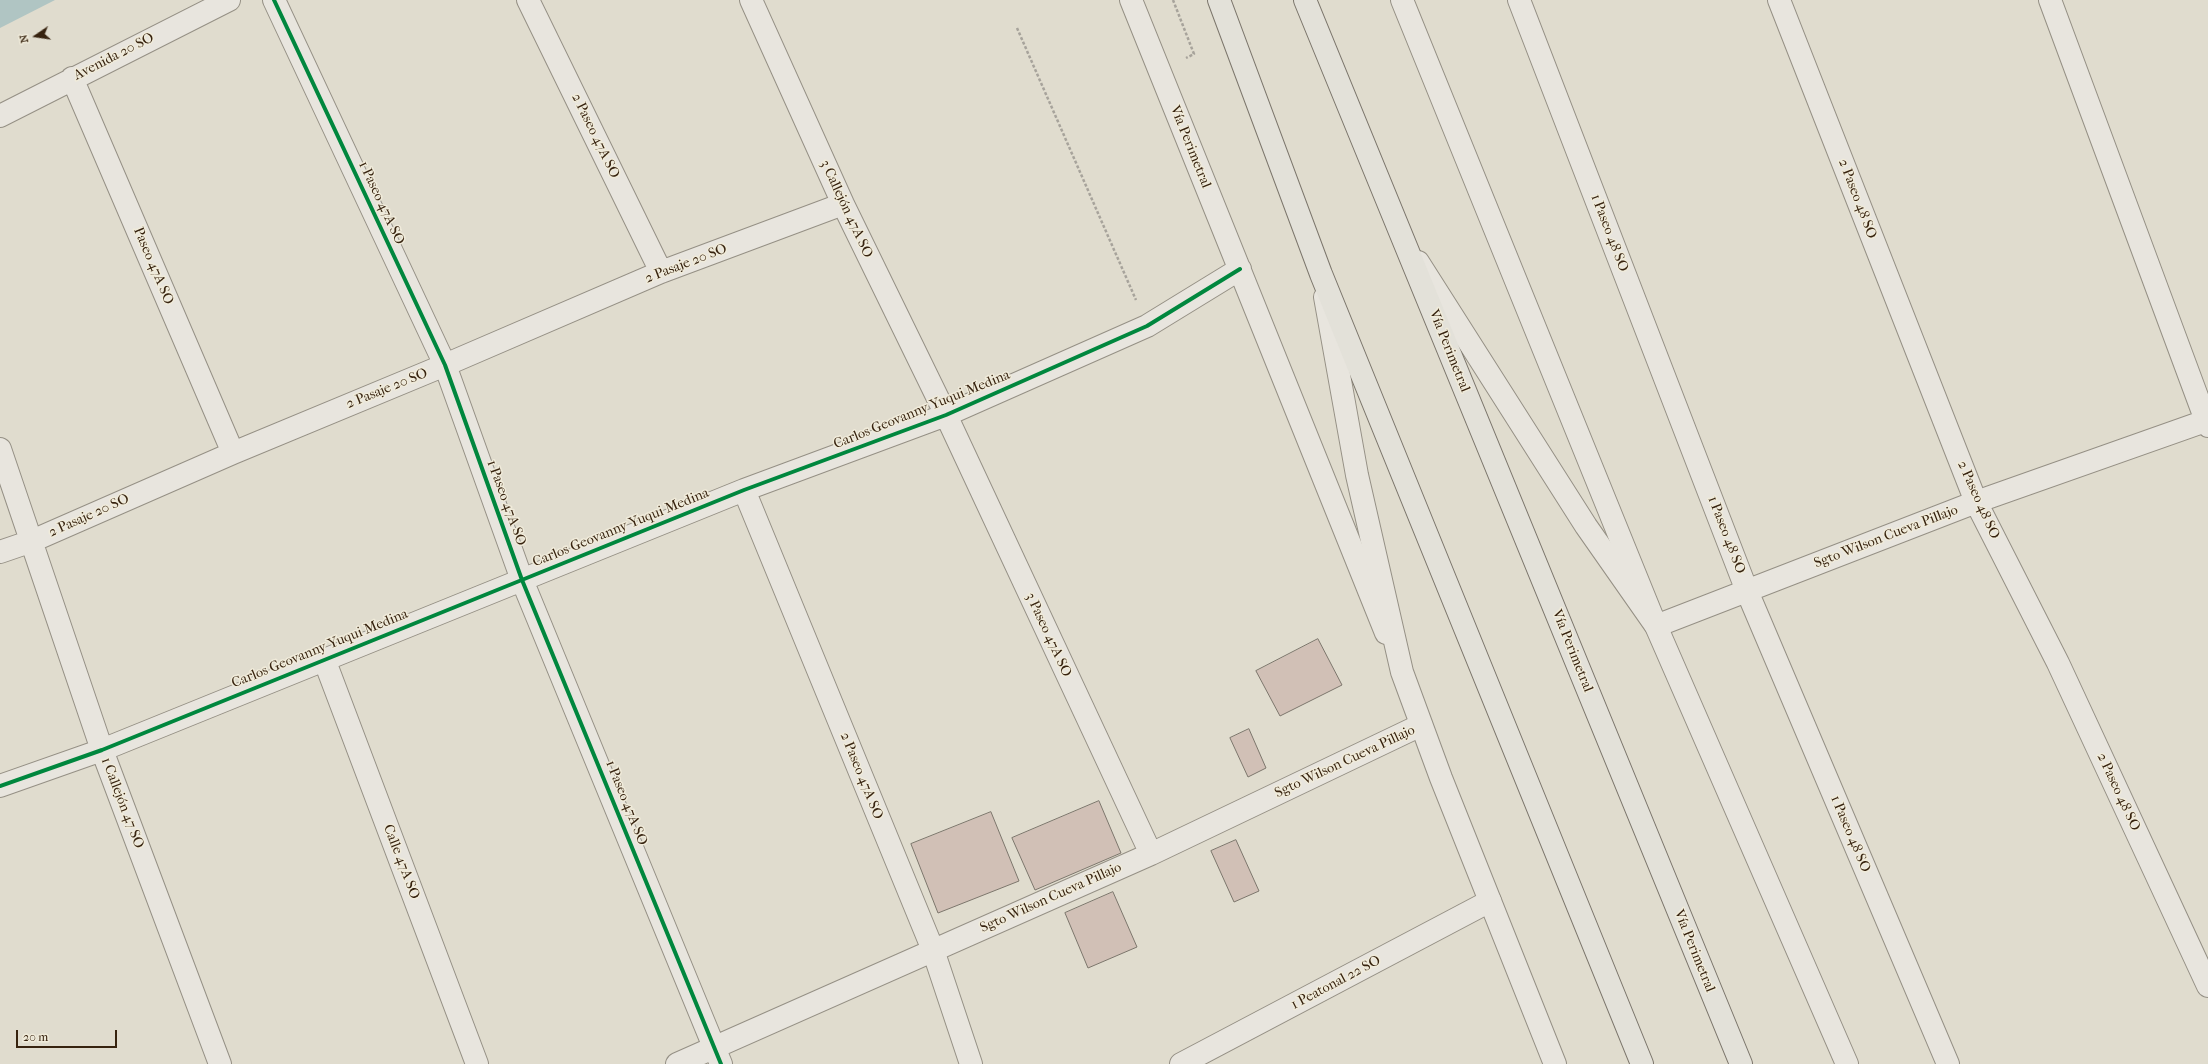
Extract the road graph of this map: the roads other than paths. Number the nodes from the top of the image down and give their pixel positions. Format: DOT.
graph roads {
  1 [pos="229,0"];
  2 [pos="274,0"];
  3 [pos="528,0"];
  4 [pos="751,0"];
  5 [pos="1131,0"];
  6 [pos="1219,0"];
  7 [pos="1305,0"];
  8 [pos="1402,0"];
  9 [pos="1519,0"];
  10 [pos="1779,0"];
  11 [pos="2050,0"];
  12 [pos="72,78"];
  13 [pos="0,116"];
  14 [pos="843,204"];
  15 [pos="1403,238"];
  16 [pos="1240,270"];
  17 [pos="661,272"];
  18 [pos="1321,274"];
  19 [pos="445,365"];
  20 [pos="946,415"];
  21 [pos="2207,422"];
  22 [pos="0,449"];
  23 [pos="233,453"];
  24 [pos="744,490"];
  25 [pos="1976,502"];
  26 [pos="32,541"];
  27 [pos="0,552"];
  28 [pos="522,580"];
  29 [pos="1747,591"];
  30 [pos="1656,626"];
  31 [pos="324,659"];
  32 [pos="1402,672"];
  33 [pos="1421,725"];
  34 [pos="102,750"];
  35 [pos="0,786"];
  36 [pos="1151,854"];
  37 [pos="1490,902"];
  38 [pos="933,950"];
  39 [pos="2208,986"];
  40 [pos="717,1055"];
  41 [pos="220,1064"];
  42 [pos="477,1064"];
  43 [pos="677,1064"];
  44 [pos="971,1064"];
  45 [pos="1182,1064"];
  46 [pos="1555,1064"];
  47 [pos="1642,1064"];
  48 [pos="1741,1064"];
  49 [pos="1847,1064"];
  50 [pos="1948,1064"];
  1 -- 12 [label="street, Avenida 20 SO"];
  2 -- 19 [label="street, 1 Paseo 47A SO"];
  3 -- 17 [label="street, 2 Paseo 47A SO"];
  4 -- 14 [label="street, 3 Callejón 47A SO"];
  5 -- 16 [label="street, Vía Perimetral"];
  6 -- 18 [label="highway, Vía Perimetral"];
  7 -- 15 [label="highway, Vía Perimetral"];
  8 -- 30 [label="street, Vía Perimetral"];
  9 -- 29 [label="street, 1 Paseo 48 SO"];
  10 -- 25 [label="street, 2 Paseo 48 SO"];
  11 -- 21 [label="street"];
  12 -- 13 [label="street, Avenida 20 SO"];
  12 -- 23 [label="street, Paseo 47A SO"];
  14 -- 17 [label="street, 2 Pasaje 20 SO"];
  14 -- 20 [label="street, 3 Callejón 47A SO"];
  15 -- 30 [label="street, Vía Perimetral"];
  15 -- 48 [label="highway, Vía Perimetral"];
  16 -- 20 [label="street, Carlos Geovanny Yuqui Medina"];
  16 -- 32 [label="street, Vía Perimetral"];
  17 -- 19 [label="street, 2 Pasaje 20 SO"];
  18 -- 32 [label="street, Vía Perimetral"];
  18 -- 47 [label="highway, Vía Perimetral"];
  19 -- 23 [label="street, 2 Pasaje 20 SO"];
  19 -- 28 [label="street, 1 Paseo 47A SO"];
  20 -- 24 [label="street, Carlos Geovanny Yuqui Medina"];
  20 -- 36 [label="street, 3 Paseo 47A SO"];
  21 -- 25 [label="street, Sgto Wilson Cueva Pillajo"];
  22 -- 26 [label="street, 1 Callejón 47 SO"];
  23 -- 26 [label="street, 2 Pasaje 20 SO"];
  24 -- 28 [label="street, Carlos Geovanny Yuqui Medina"];
  24 -- 38 [label="street, 2 Paseo 47A SO"];
  25 -- 29 [label="street, Sgto Wilson Cueva Pillajo"];
  25 -- 39 [label="street, 2 Paseo 48 SO"];
  26 -- 27 [label="street, 2 Pasaje 20 SO"];
  26 -- 34 [label="street, 1 Callejón 47 SO"];
  28 -- 31 [label="street, Carlos Geovanny Yuqui Medina"];
  28 -- 40 [label="street, 1 Paseo 47A SO"];
  29 -- 30 [label="street, Sgto Wilson Cueva Pillajo"];
  29 -- 50 [label="street, 1 Paseo 48 SO"];
  30 -- 49 [label="street, Vía Perimetral"];
  31 -- 34 [label="street, Carlos Geovanny Yuqui Medina"];
  31 -- 42 [label="street, Calle 47A SO"];
  32 -- 33 [label="street, Vía Perimetral"];
  33 -- 36 [label="street, Sgto Wilson Cueva Pillajo"];
  33 -- 37 [label="street, Vía Perimetral"];
  34 -- 35 [label="street, Carlos Geovanny Yuqui Medina"];
  34 -- 41 [label="street, 1 Callejón 47 SO"];
  36 -- 38 [label="street, Sgto Wilson Cueva Pillajo"];
  37 -- 45 [label="street, 1 Peatonal 22 SO"];
  37 -- 46 [label="street, Vía Perimetral"];
  38 -- 40 [label="street, Sgto Wilson Cueva Pillajo"];
  38 -- 44 [label="street, 2 Paseo 47A SO"];
  40 -- 43 [label="street, Sgto Wilson Cueva Pillajo"];
}
